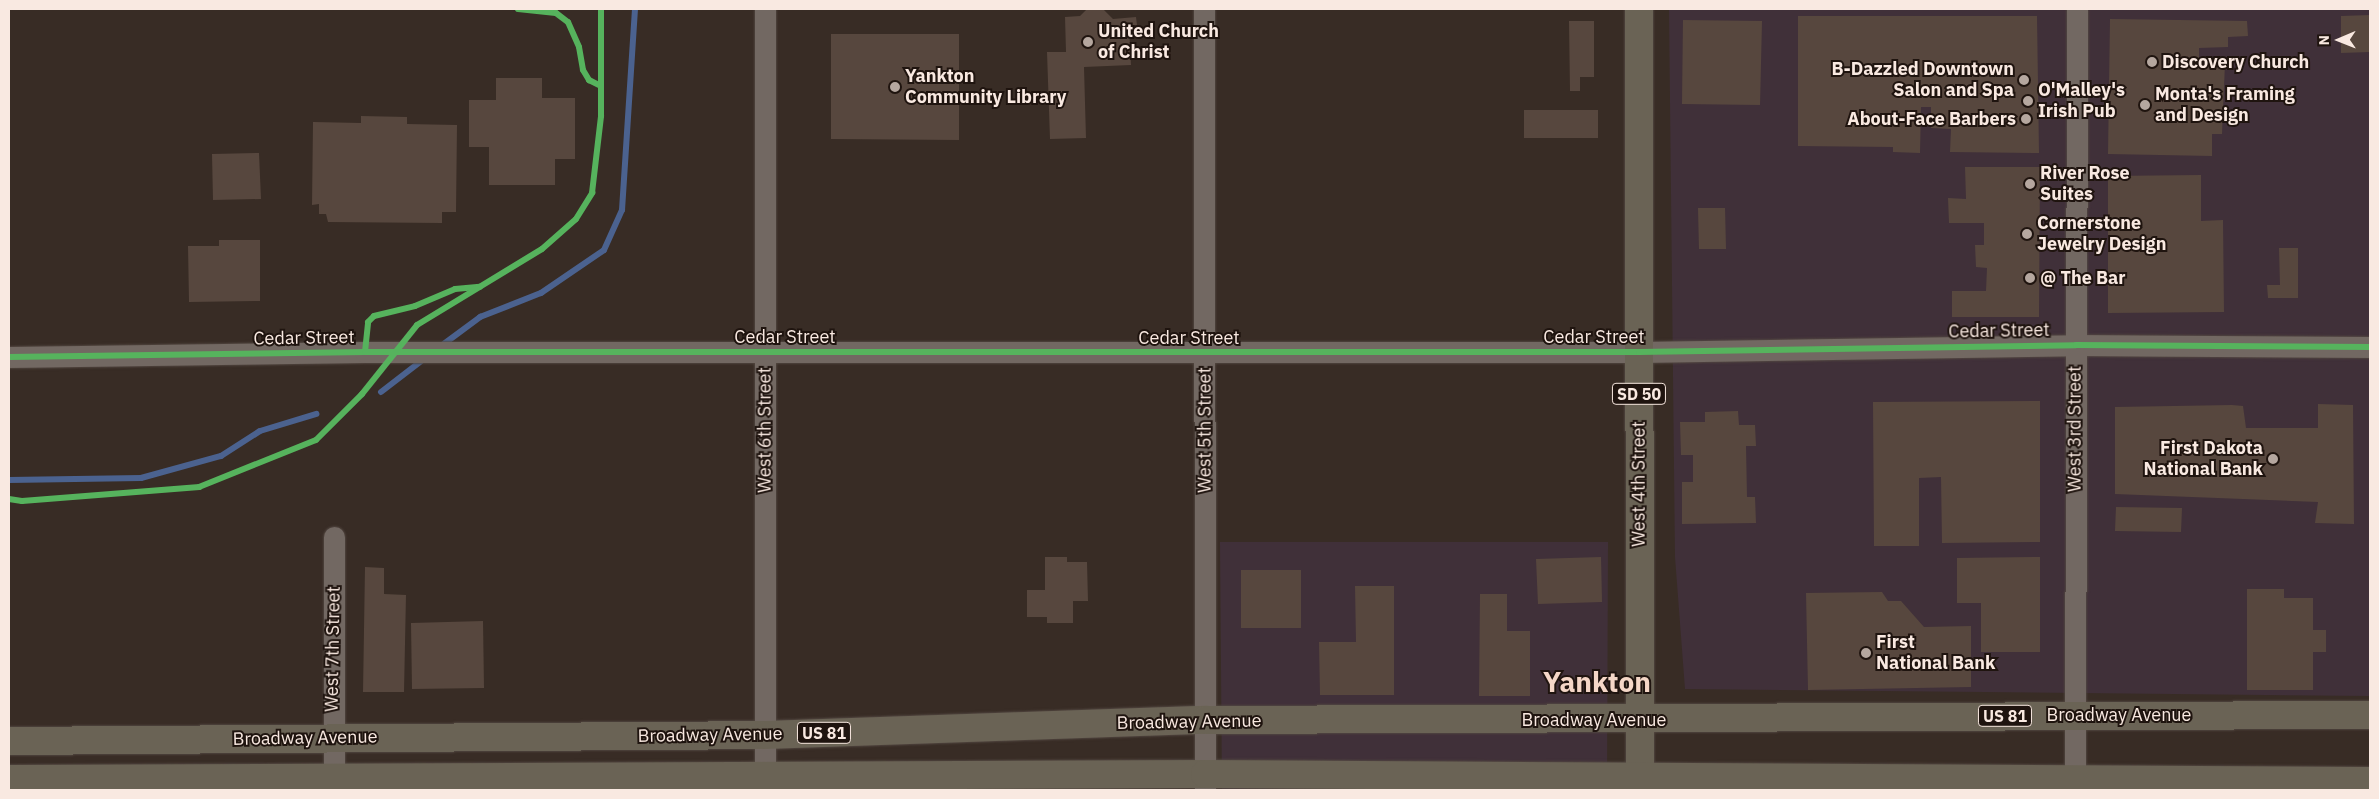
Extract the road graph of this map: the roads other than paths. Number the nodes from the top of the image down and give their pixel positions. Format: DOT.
graph roads {
  1 [pos="765,9"];
  2 [pos="1204,9"];
  3 [pos="1639,9"];
  4 [pos="2077,9"];
  5 [pos="2076,345"];
  6 [pos="2370,347"];
  7 [pos="1639,352"];
  8 [pos="765,353"];
  9 [pos="1204,353"];
  10 [pos="9,357"];
  11 [pos="334,537"];
  12 [pos="2074,715"];
  13 [pos="2370,716"];
  14 [pos="1205,720"];
  15 [pos="1640,721"];
  16 [pos="765,735"];
  17 [pos="332,738"];
  18 [pos="9,741"];
  19 [pos="9,779"];
  20 [pos="1640,779"];
  21 [pos="2370,781"];
  22 [pos="1205,782"];
  23 [pos="334,783"];
  24 [pos="766,784"];
  25 [pos="2075,785"];
  1 -- 8 [label="street, West 6th Street"];
  2 -- 9 [label="street, West 5th Street"];
  3 -- 7 [label="highway, West 4th Street / SD 50"];
  4 -- 5 [label="street, West 3rd Street"];
  5 -- 6 [label="street, Cedar Street"];
  5 -- 7 [label="street, Cedar Street"];
  5 -- 12 [label="street, West 3rd Street"];
  7 -- 9 [label="street, Cedar Street"];
  7 -- 15 [label="highway, West 4th Street / SD 50"];
  8 -- 9 [label="street, Cedar Street"];
  8 -- 10 [label="street, Cedar Street"];
  8 -- 16 [label="street, West 6th Street"];
  9 -- 14 [label="street, West 5th Street"];
  11 -- 17 [label="street, West 7th Street"];
  12 -- 13 [label="highway, Broadway Avenue / US 81"];
  12 -- 15 [label="highway, Broadway Avenue / US 81"];
  12 -- 25 [label="street, West 3rd Street"];
  14 -- 15 [label="highway, Broadway Avenue / US 81"];
  14 -- 16 [label="highway, Broadway Avenue / US 81"];
  14 -- 22 [label="street, West 5th Street"];
  15 -- 20 [label="highway, West 4th Street / SD 50"];
  16 -- 17 [label="highway, Broadway Avenue / US 81"];
  16 -- 24 [label="street, West 6th Street"];
  17 -- 18 [label="highway, Broadway Avenue / US 81"];
  17 -- 23 [label="street, West 7th Street"];
  19 -- 23 [label="highway"];
  20 -- 22 [label="highway"];
  20 -- 25 [label="highway"];
  21 -- 25 [label="highway"];
  22 -- 24 [label="highway"];
  23 -- 24 [label="highway"];
}
